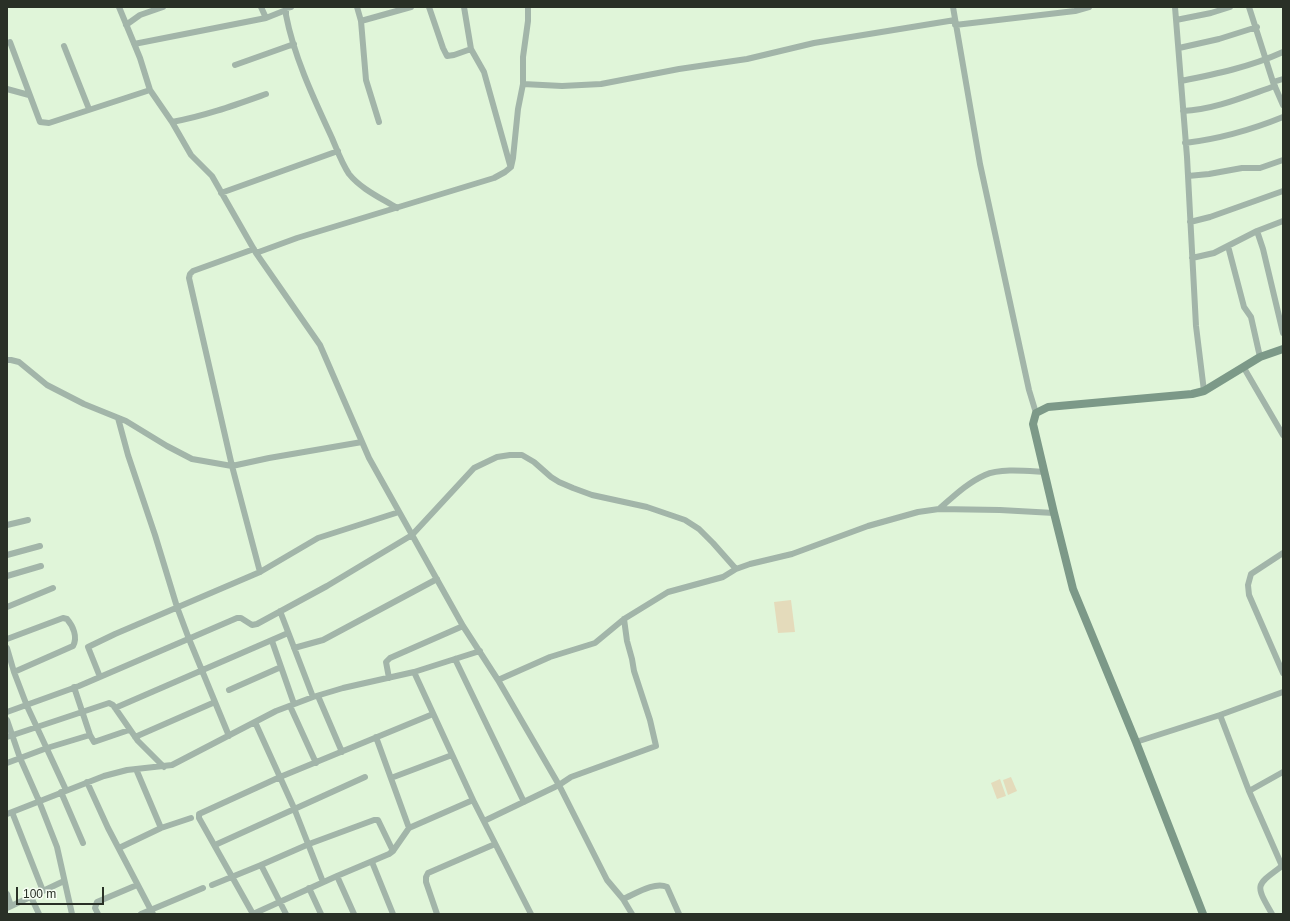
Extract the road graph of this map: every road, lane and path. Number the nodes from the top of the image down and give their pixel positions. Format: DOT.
graph roads {
  1 [pos="119,7"];
  2 [pos="163,7"];
  3 [pos="261,7"];
  4 [pos="357,7"];
  5 [pos="411,7"];
  6 [pos="429,7"];
  7 [pos="464,7"];
  8 [pos="528,7"];
  9 [pos="953,7"];
  10 [pos="1088,7"];
  11 [pos="1175,7"];
  12 [pos="1230,7"];
  13 [pos="1250,7"];
  14 [pos="288,9"];
  15 [pos="1057,10"];
  16 [pos="266,18"];
  17 [pos="1176,20"];
  18 [pos="361,21"];
  19 [pos="955,23"];
  20 [pos="126,25"];
  21 [pos="1257,27"];
  22 [pos="10,42"];
  23 [pos="134,44"];
  24 [pos="294,44"];
  25 [pos="64,46"];
  26 [pos="1179,48"];
  27 [pos="471,49"];
  28 [pos="1283,52"];
  29 [pos="1266,60"];
  30 [pos="235,65"];
  31 [pos="1283,79"];
  32 [pos="1181,81"];
  33 [pos="523,84"];
  34 [pos="1274,84"];
  35 [pos="7,89"];
  36 [pos="150,90"];
  37 [pos="266,94"];
  38 [pos="29,95"];
  39 [pos="1283,105"];
  40 [pos="88,109"];
  41 [pos="1183,111"];
  42 [pos="1283,117"];
  43 [pos="172,122"];
  44 [pos="379,122"];
  45 [pos="1186,143"];
  46 [pos="338,151"];
  47 [pos="1283,160"];
  48 [pos="511,167"];
  49 [pos="1188,176"];
  50 [pos="222,193"];
  51 [pos="1282,194"];
  52 [pos="397,208"];
  53 [pos="1283,221"];
  54 [pos="1190,222"];
  55 [pos="1257,231"];
  56 [pos="1228,246"];
  57 [pos="255,251"];
  58 [pos="1192,258"];
  59 [pos="1283,299"];
  60 [pos="1276,301"];
  61 [pos="1283,333"];
  62 [pos="1283,349"];
  63 [pos="1260,357"];
  64 [pos="7,360"];
  65 [pos="1244,368"];
  66 [pos="1204,391"];
  67 [pos="1036,413"];
  68 [pos="118,418"];
  69 [pos="1283,435"];
  70 [pos="362,442"];
  71 [pos="232,466"];
  72 [pos="1044,472"];
  73 [pos="939,509"];
  74 [pos="399,512"];
  75 [pos="1054,513"];
  76 [pos="28,520"];
  77 [pos="7,525"];
  78 [pos="412,536"];
  79 [pos="40,546"];
  80 [pos="1283,553"];
  81 [pos="7,555"];
  82 [pos="41,566"];
  83 [pos="736,569"];
  84 [pos="260,572"];
  85 [pos="7,576"];
  86 [pos="437,579"];
  87 [pos="52,588"];
  88 [pos="7,607"];
  89 [pos="177,607"];
  90 [pos="280,611"];
  91 [pos="624,619"];
  92 [pos="463,626"];
  93 [pos="288,633"];
  94 [pos="7,639"];
  95 [pos="189,639"];
  96 [pos="272,641"];
  97 [pos="7,648"];
  98 [pos="294,648"];
  99 [pos="480,651"];
  100 [pos="455,659"];
  101 [pos="281,667"];
  102 [pos="202,671"];
  103 [pos="14,672"];
  104 [pos="414,672"];
  105 [pos="1283,673"];
  106 [pos="100,677"];
  107 [pos="389,678"];
  108 [pos="498,680"];
  109 [pos="74,687"];
  110 [pos="229,690"];
  111 [pos="1283,692"];
  112 [pos="315,697"];
  113 [pos="215,702"];
  114 [pos="292,705"];
  115 [pos="27,706"];
  116 [pos="114,708"];
  117 [pos="7,712"];
  118 [pos="83,712"];
  119 [pos="433,714"];
  120 [pos="1220,715"];
  121 [pos="7,720"];
  122 [pos="255,722"];
  123 [pos="37,728"];
  124 [pos="130,730"];
  125 [pos="90,735"];
  126 [pos="229,736"];
  127 [pos="10,737"];
  128 [pos="135,737"];
  129 [pos="376,738"];
  130 [pos="1136,742"];
  131 [pos="47,748"];
  132 [pos="342,752"];
  133 [pos="452,755"];
  134 [pos="20,758"];
  135 [pos="7,763"];
  136 [pos="316,763"];
  137 [pos="164,767"];
  138 [pos="136,769"];
  139 [pos="1283,772"];
  140 [pos="280,777"];
  141 [pos="365,777"];
  142 [pos="391,778"];
  143 [pos="87,782"];
  144 [pos="560,785"];
  145 [pos="63,791"];
  146 [pos="1249,791"];
  147 [pos="473,800"];
  148 [pos="39,801"];
  149 [pos="524,802"];
  150 [pos="294,808"];
  151 [pos="9,813"];
  152 [pos="191,818"];
  153 [pos="484,821"];
  154 [pos="160,828"];
  155 [pos="409,828"];
  156 [pos="83,843"];
  157 [pos="309,844"];
  158 [pos="495,844"];
  159 [pos="215,845"];
  160 [pos="119,848"];
  161 [pos="394,851"];
  162 [pos="372,862"];
  163 [pos="261,865"];
  164 [pos="1282,865"];
  165 [pos="337,876"];
  166 [pos="232,877"];
  167 [pos="64,881"];
  168 [pos="323,882"];
  169 [pos="137,885"];
  170 [pos="212,885"];
  171 [pos="203,888"];
  172 [pos="309,888"];
  173 [pos="43,891"];
  174 [pos="7,894"];
  175 [pos="31,897"];
  176 [pos="624,899"];
  177 [pos="279,901"];
  178 [pos="9,907"];
  179 [pos="152,912"];
  180 [pos="11,914"];
  181 [pos="39,914"];
  182 [pos="72,914"];
  183 [pos="98,914"];
  184 [pos="140,914"];
  185 [pos="253,914"];
  186 [pos="286,914"];
  187 [pos="321,914"];
  188 [pos="354,914"];
  189 [pos="394,914"];
  190 [pos="437,914"];
  191 [pos="531,914"];
  192 [pos="632,914"];
  193 [pos="680,914"];
  194 [pos="1203,914"];
  195 [pos="1272,914"];
  1 -- 20 [label="street"];
  2 -- 20 [label="street"];
  3 -- 16 [label="street"];
  4 -- 18 [label="street"];
  5 -- 18 [label="street"];
  6 -- 27 [label="street"];
  7 -- 27 [label="street"];
  8 -- 33 [label="street"];
  9 -- 19 [label="street"];
  10 -- 15 [label="street"];
  11 -- 17 [label="street"];
  12 -- 17 [label="street"];
  13 -- 21 [label="street"];
  14 -- 16 [label="street"];
  14 -- 24 [label="street"];
  15 -- 19 [label="street"];
  16 -- 23 [label="street"];
  17 -- 26 [label="street"];
  18 -- 44 [label="street"];
  19 -- 33 [label="street"];
  19 -- 67 [label="street"];
  20 -- 23 [label="street"];
  21 -- 26 [label="street"];
  21 -- 29 [label="street"];
  22 -- 38 [label="street"];
  23 -- 36 [label="street"];
  24 -- 30 [label="street"];
  24 -- 46 [label="street"];
  25 -- 40 [label="street"];
  26 -- 32 [label="street"];
  27 -- 48 [label="street"];
  28 -- 29 [label="street"];
  29 -- 32 [label="street"];
  29 -- 34 [label="street"];
  31 -- 34 [label="street"];
  32 -- 41 [label="street"];
  33 -- 48 [label="street"];
  34 -- 39 [label="street"];
  34 -- 41 [label="street"];
  35 -- 38 [label="street"];
  36 -- 40 [label="street"];
  36 -- 43 [label="street"];
  37 -- 43 [label="street"];
  38 -- 40 [label="street"];
  41 -- 45 [label="street"];
  42 -- 45 [label="street"];
  43 -- 50 [label="street"];
  45 -- 49 [label="street"];
  46 -- 50 [label="street"];
  46 -- 52 [label="street"];
  47 -- 49 [label="street"];
  48 -- 52 [label="street"];
  49 -- 54 [label="street"];
  50 -- 57 [label="street"];
  51 -- 54 [label="street"];
  52 -- 57 [label="street"];
  53 -- 55 [label="street"];
  54 -- 58 [label="street"];
  55 -- 56 [label="street"];
  55 -- 60 [label="street"];
  56 -- 58 [label="street"];
  56 -- 63 [label="street"];
  57 -- 70 [label="street"];
  57 -- 71 [label="street"];
  58 -- 66 [label="street"];
  59 -- 60 [label="street"];
  60 -- 61 [label="street"];
  62 -- 63 [label="street"];
  63 -- 65 [label="street"];
  64 -- 68 [label="street"];
  65 -- 66 [label="street"];
  65 -- 69 [label="street"];
  66 -- 67 [label="street"];
  67 -- 72 [label="street"];
  68 -- 71 [label="street"];
  68 -- 89 [label="street"];
  70 -- 71 [label="street"];
  70 -- 74 [label="street"];
  71 -- 84 [label="street"];
  72 -- 73 [label="street"];
  72 -- 75 [label="street"];
  73 -- 75 [label="street"];
  73 -- 83 [label="street"];
  74 -- 78 [label="street"];
  74 -- 84 [label="street"];
  75 -- 130 [label="street"];
  76 -- 77 [label="street"];
  78 -- 83 [label="street"];
  78 -- 86 [label="street"];
  78 -- 90 [label="street"];
  79 -- 81 [label="street"];
  80 -- 105 [label="street"];
  82 -- 85 [label="street"];
  83 -- 91 [label="street"];
  84 -- 89 [label="street"];
  86 -- 92 [label="street"];
  86 -- 98 [label="street"];
  87 -- 88 [label="street"];
  89 -- 95 [label="street"];
  89 -- 106 [label="street"];
  90 -- 93 [label="street"];
  90 -- 95 [label="street"];
  91 -- 108 [label="street"];
  91 -- 144 [label="street"];
  92 -- 99 [label="street"];
  92 -- 107 [label="street"];
  93 -- 96 [label="street"];
  93 -- 98 [label="street"];
  94 -- 103 [label="street"];
  95 -- 102 [label="street"];
  95 -- 106 [label="street"];
  96 -- 101 [label="street"];
  96 -- 102 [label="street"];
  97 -- 103 [label="street"];
  98 -- 112 [label="street"];
  99 -- 100 [label="street"];
  99 -- 108 [label="street"];
  100 -- 104 [label="street"];
  100 -- 149 [label="street"];
  101 -- 110 [label="street"];
  101 -- 114 [label="street"];
  102 -- 113 [label="street"];
  102 -- 116 [label="street"];
  103 -- 115 [label="street"];
  104 -- 107 [label="street"];
  104 -- 119 [label="street"];
  106 -- 109 [label="street"];
  107 -- 112 [label="street"];
  108 -- 144 [label="street"];
  109 -- 115 [label="street"];
  109 -- 118 [label="street"];
  111 -- 120 [label="street"];
  112 -- 114 [label="street"];
  112 -- 132 [label="street"];
  113 -- 126 [label="street"];
  113 -- 128 [label="street"];
  114 -- 122 [label="street"];
  114 -- 136 [label="street"];
  115 -- 117 [label="street"];
  115 -- 123 [label="street"];
  116 -- 118 [label="street"];
  116 -- 124 [label="street"];
  118 -- 123 [label="street"];
  118 -- 125 [label="street"];
  119 -- 129 [label="street"];
  119 -- 133 [label="street"];
  120 -- 130 [label="street"];
  120 -- 146 [label="street"];
  121 -- 127 [label="street"];
  122 -- 126 [label="street"];
  122 -- 140 [label="street"];
  123 -- 127 [label="street"];
  123 -- 131 [label="street"];
  124 -- 125 [label="street"];
  124 -- 128 [label="street"];
  125 -- 131 [label="street"];
  126 -- 137 [label="street"];
  127 -- 134 [label="street"];
  128 -- 137 [label="street"];
  129 -- 132 [label="street"];
  129 -- 142 [label="street"];
  130 -- 194 [label="street"];
  131 -- 134 [label="street"];
  131 -- 145 [label="street"];
  132 -- 136 [label="street"];
  133 -- 142 [label="street"];
  133 -- 147 [label="street"];
  134 -- 135 [label="street"];
  134 -- 148 [label="street"];
  136 -- 140 [label="street"];
  137 -- 138 [label="street"];
  138 -- 143 [label="street"];
  138 -- 154 [label="street"];
  139 -- 146 [label="street"];
  140 -- 150 [label="street"];
  140 -- 159 [label="street"];
  141 -- 150 [label="street"];
  142 -- 155 [label="street"];
  143 -- 145 [label="street"];
  143 -- 160 [label="street"];
  144 -- 149 [label="street"];
  144 -- 176 [label="street"];
  145 -- 148 [label="street"];
  145 -- 156 [label="street"];
  146 -- 164 [label="street"];
  147 -- 153 [label="street"];
  147 -- 155 [label="street"];
  148 -- 151 [label="street"];
  148 -- 167 [label="street"];
  149 -- 153 [label="street"];
  150 -- 157 [label="street"];
  150 -- 159 [label="street"];
  151 -- 173 [label="street"];
  152 -- 154 [label="street"];
  153 -- 158 [label="street"];
  154 -- 160 [label="street"];
  155 -- 161 [label="street"];
  157 -- 161 [label="street"];
  157 -- 163 [label="street"];
  157 -- 168 [label="street"];
  158 -- 190 [label="street"];
  158 -- 191 [label="street"];
  159 -- 166 [label="street"];
  160 -- 169 [label="street"];
  161 -- 162 [label="street"];
  162 -- 165 [label="street"];
  162 -- 189 [label="street"];
  163 -- 166 [label="street"];
  163 -- 177 [label="street"];
  164 -- 195 [label="street"];
  165 -- 168 [label="street"];
  165 -- 188 [label="street"];
  166 -- 170 [label="street"];
  166 -- 185 [label="street"];
  167 -- 173 [label="street"];
  167 -- 182 [label="street"];
  168 -- 172 [label="street"];
  169 -- 179 [label="street"];
  169 -- 183 [label="street"];
  171 -- 179 [label="street"];
  172 -- 177 [label="street"];
  172 -- 187 [label="street"];
  173 -- 175 [label="street"];
  174 -- 178 [label="street"];
  175 -- 178 [label="street"];
  175 -- 181 [label="street"];
  176 -- 192 [label="street"];
  176 -- 193 [label="street"];
  177 -- 185 [label="street"];
  177 -- 186 [label="street"];
  178 -- 180 [label="street"];
  179 -- 184 [label="street"];
}
